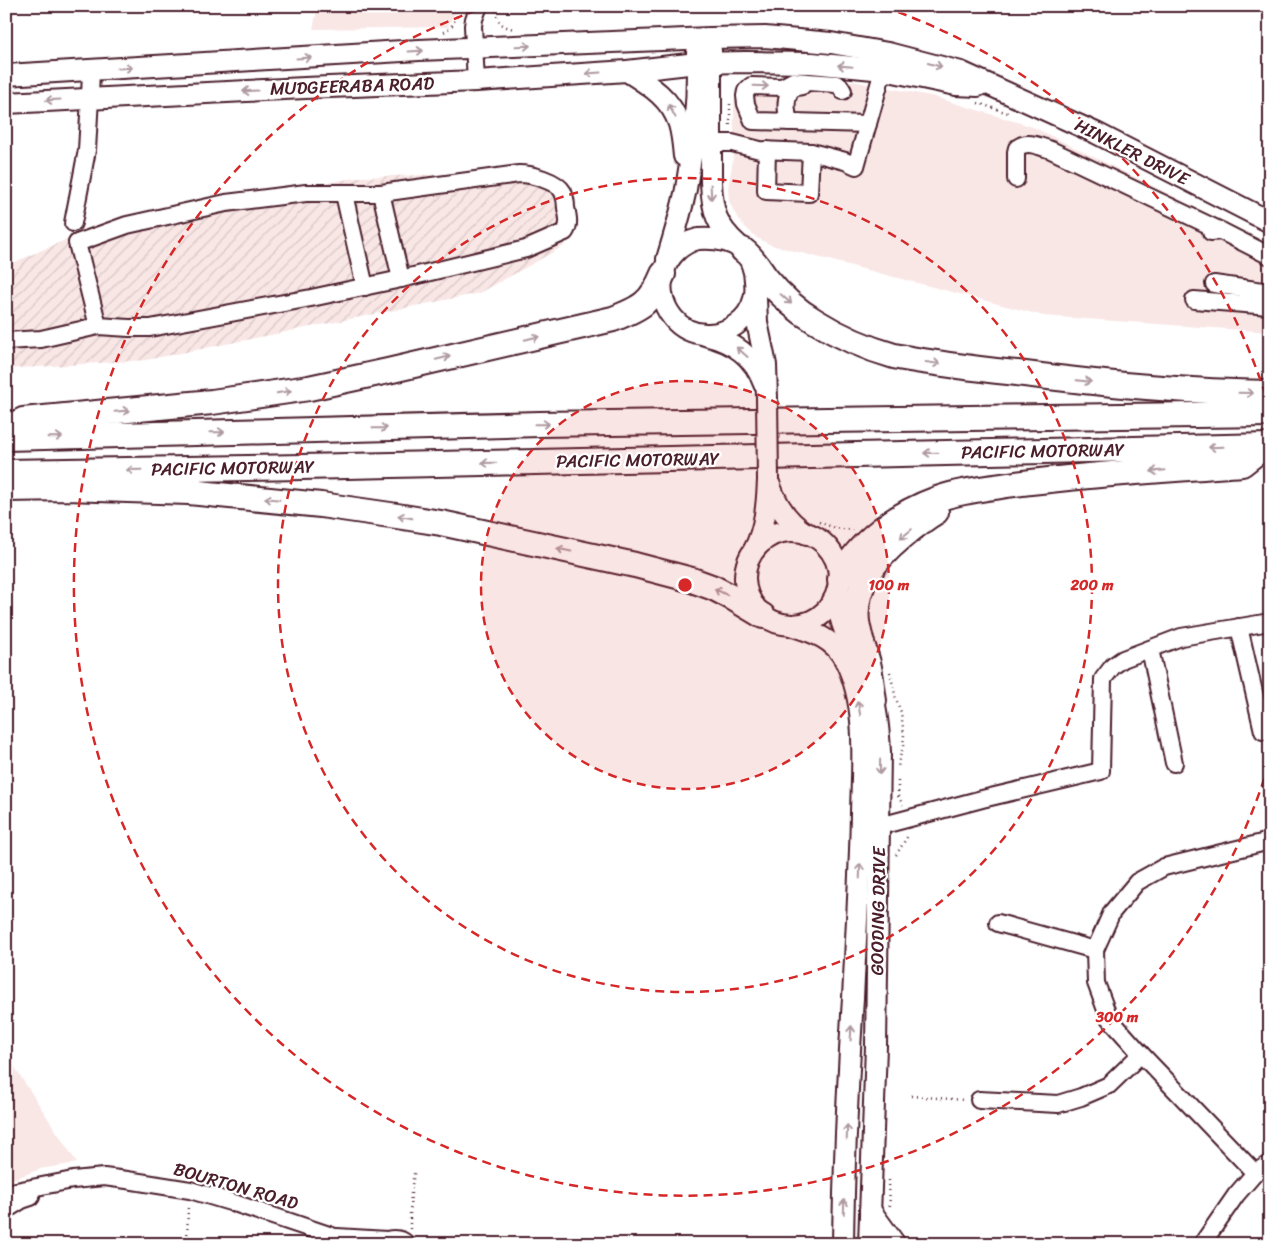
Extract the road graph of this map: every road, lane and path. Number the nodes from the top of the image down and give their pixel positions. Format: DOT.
graph roads {
  1 [pos="479,6"];
  2 [pos="703,38"];
  3 [pos="474,48"];
  4 [pos="886,62"];
  5 [pos="704,63"];
  6 [pos="91,69"];
  7 [pos="628,71"];
  8 [pos="6,75"];
  9 [pos="476,81"];
  10 [pos="90,98"];
  11 [pos="730,98"];
  12 [pos="974,102"];
  13 [pos="6,103"];
  14 [pos="1008,113"];
  15 [pos="789,122"];
  16 [pos="868,124"];
  17 [pos="721,143"];
  18 [pos="768,150"];
  19 [pos="812,152"];
  20 [pos="688,175"];
  21 [pos="1016,179"];
  22 [pos="381,193"];
  23 [pos="344,194"];
  24 [pos="682,208"];
  25 [pos="1270,222"];
  26 [pos="74,223"];
  27 [pos="1196,228"];
  28 [pos="1221,231"];
  29 [pos="742,249"];
  30 [pos="1270,256"];
  31 [pos="664,271"];
  32 [pos="401,280"];
  33 [pos="1214,284"];
  34 [pos="366,287"];
  35 [pos="756,288"];
  36 [pos="1270,292"];
  37 [pos="1194,300"];
  38 [pos="1270,306"];
  39 [pos="98,326"];
  40 [pos="698,334"];
  41 [pos="6,342"];
  42 [pos="1270,393"];
  43 [pos="766,395"];
  44 [pos="1270,414"];
  45 [pos="6,430"];
  46 [pos="6,438"];
  47 [pos="1267,446"];
  48 [pos="6,472"];
  49 [pos="768,481"];
  50 [pos="1013,485"];
  51 [pos="6,489"];
  52 [pos="812,528"];
  53 [pos="855,530"];
  54 [pos="752,554"];
  55 [pos="839,582"];
  56 [pos="763,616"];
  57 [pos="1270,622"];
  58 [pos="793,626"];
  59 [pos="1239,627"];
  60 [pos="1150,649"];
  61 [pos="874,701"];
  62 [pos="1264,731"];
  63 [pos="1174,763"];
  64 [pos="880,826"];
  65 [pos="1270,841"];
  66 [pos="998,923"];
  67 [pos="1095,950"];
  68 [pos="1141,1054"];
  69 [pos="911,1096"];
  70 [pos="978,1100"];
  71 [pos="1270,1163"];
  72 [pos="415,1170"];
  73 [pos="1255,1173"];
  74 [pos="127,1180"];
  75 [pos="190,1190"];
  76 [pos="6,1196"];
  77 [pos="6,1210"];
  78 [pos="870,1210"];
  79 [pos="332,1236"];
  80 [pos="409,1237"];
  81 [pos="840,1241"];
  82 [pos="385,1242"];
  83 [pos="187,1244"];
  84 [pos="349,1244"];
  85 [pos="806,1244"];
  86 [pos="818,1244"];
  87 [pos="869,1244"];
  88 [pos="895,1244"];
  89 [pos="1202,1244"];
  1 -- 3 [label="street"];
  3 -- 2 [label="main road, MUDGEERABA ROAD, one-way"];
  2 -- 4 [label="main road, HINKLER DRIVE"];
  2 -- 5 [label="main road"];
  6 -- 3 [label="main road, MUDGEERABA ROAD, one-way"];
  3 -- 9 [label="street"];
  4 -- 5 [label="main road, HINKLER DRIVE, one-way"];
  4 -- 16 [label="street"];
  4 -- 25 [label="main road, HINKLER DRIVE"];
  5 -- 7 [label="main road, MUDGEERABA ROAD"];
  5 -- 17 [label="main road"];
  5 -- 20 [label="main road"];
  6 -- 8 [label="main road, MUDGEERABA ROAD"];
  6 -- 10 [label="street"];
  7 -- 9 [label="main road, MUDGEERABA ROAD, one-way"];
  20 -- 7 [label="main road, one-way"];
  9 -- 10 [label="main road, MUDGEERABA ROAD, one-way"];
  10 -- 13 [label="main road, MUDGEERABA ROAD, one-way"];
  10 -- 26 [label="street"];
  11 -- 17 [label="path"];
  12 -- 14 [label="path"];
  15 -- 15 [label="street, one-way"];
  15 -- 16 [label="street"];
  16 -- 19 [label="street"];
  17 -- 18 [label="street"];
  17 -- 24 [label="main road"];
  17 -- 29 [label="main road, one-way"];
  18 -- 19 [label="street"];
  18 -- 19 [label="street"];
  20 -- 24 [label="main road"];
  21 -- 28 [label="street"];
  22 -- 23 [label="street"];
  22 -- 32 [label="street"];
  22 -- 32 [label="street"];
  23 -- 34 [label="street"];
  23 -- 39 [label="street"];
  24 -- 31 [label="main road"];
  27 -- 28 [label="street"];
  28 -- 30 [label="street"];
  29 -- 31 [label="main road"];
  29 -- 35 [label="main road"];
  29 -- 42 [label="highway, one-way"];
  31 -- 40 [label="main road"];
  45 -- 31 [label="highway, one-way"];
  32 -- 34 [label="street"];
  33 -- 36 [label="street"];
  34 -- 39 [label="street"];
  35 -- 40 [label="main road"];
  35 -- 43 [label="main road"];
  37 -- 38 [label="street"];
  39 -- 41 [label="street"];
  43 -- 40 [label="main road, one-way"];
  43 -- 49 [label="main road, bridge"];
  46 -- 44 [label="highway, PACIFIC MOTORWAY, one-way"];
  47 -- 48 [label="highway, PACIFIC MOTORWAY, one-way"];
  47 -- 50 [label="highway, one-way"];
  49 -- 52 [label="main road"];
  49 -- 54 [label="main road"];
  50 -- 55 [label="highway"];
  50 -- 61 [label="highway, one-way"];
  56 -- 51 [label="highway, one-way"];
  52 -- 53 [label="path"];
  52 -- 54 [label="main road"];
  52 -- 55 [label="main road"];
  54 -- 56 [label="main road"];
  55 -- 58 [label="main road"];
  55 -- 61 [label="main road, GOODING DRIVE"];
  56 -- 58 [label="main road"];
  57 -- 59 [label="street"];
  81 -- 58 [label="main road, GOODING DRIVE, one-way"];
  59 -- 60 [label="street"];
  59 -- 62 [label="street"];
  60 -- 63 [label="street"];
  60 -- 64 [label="street"];
  61 -- 64 [label="main road, GOODING DRIVE, one-way"];
  64 -- 78 [label="main road, GOODING DRIVE"];
  65 -- 67 [label="street"];
  66 -- 67 [label="street"];
  67 -- 68 [label="street"];
  68 -- 70 [label="street"];
  68 -- 73 [label="street"];
  69 -- 70 [label="path"];
  71 -- 73 [label="street"];
  72 -- 80 [label="path"];
  73 -- 89 [label="street"];
  74 -- 75 [label="street, BOURTON ROAD"];
  74 -- 76 [label="street, BOURTON ROAD"];
  74 -- 77 [label="street, BOURTON ROAD"];
  75 -- 79 [label="street, BOURTON ROAD"];
  75 -- 83 [label="path"];
  78 -- 87 [label="main road, GOODING DRIVE"];
  78 -- 88 [label="main road"];
  79 -- 82 [label="street"];
  79 -- 84 [label="street"];
  80 -- 82 [label="street"];
  85 -- 86 [label="path"];
}
